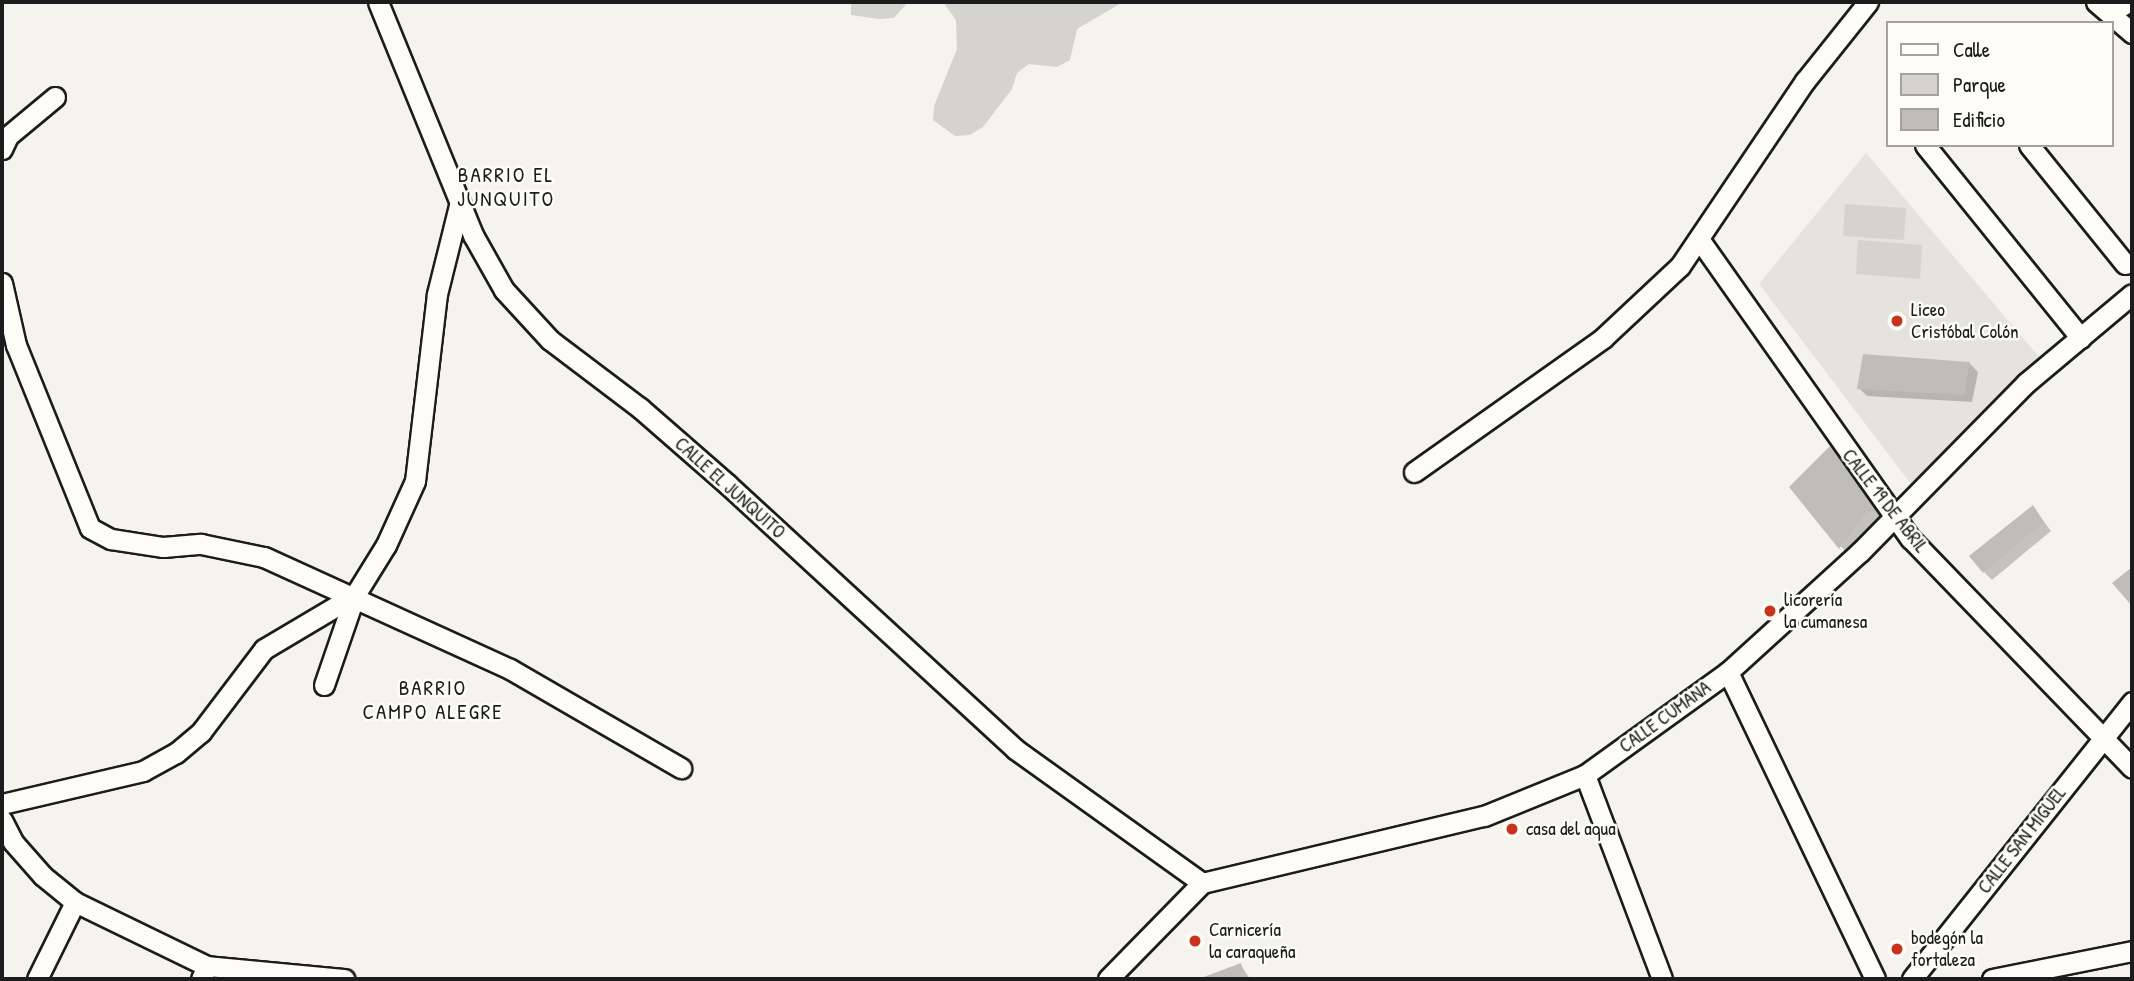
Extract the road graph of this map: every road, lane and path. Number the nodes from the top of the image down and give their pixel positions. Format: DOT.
graph roads {
  1 [pos="378,2"];
  2 [pos="1868,2"];
  3 [pos="2128,2"];
  4 [pos="2103,7"];
  5 [pos="2132,33"];
  6 [pos="55,97"];
  7 [pos="1926,147"];
  8 [pos="2031,147"];
  9 [pos="2,149"];
  10 [pos="460,202"];
  11 [pos="1699,239"];
  12 [pos="2125,264"];
  13 [pos="2,283"];
  14 [pos="2132,295"];
  15 [pos="2081,338"];
  16 [pos="1414,472"];
  17 [pos="1895,516"];
  18 [pos="355,595"];
  19 [pos="1728,672"];
  20 [pos="324,685"];
  21 [pos="2132,702"];
  22 [pos="2102,738"];
  23 [pos="681,768"];
  24 [pos="2132,768"];
  25 [pos="1585,775"];
  26 [pos="2,804"];
  27 [pos="2,820"];
  28 [pos="1202,883"];
  29 [pos="75,902"];
  30 [pos="2132,951"];
  31 [pos="204,973"];
  32 [pos="37,979"];
  33 [pos="344,979"];
  34 [pos="1108,979"];
  35 [pos="1662,979"];
  36 [pos="1875,979"];
  37 [pos="1912,979"];
  38 [pos="1993,979"];
  1 -- 10 [label="street, CALLE EL JUNQUITO"];
  2 -- 11 [label="street"];
  3 -- 4 [label="street"];
  4 -- 5 [label="street"];
  6 -- 9 [label="street"];
  7 -- 15 [label="street"];
  8 -- 12 [label="street"];
  10 -- 18 [label="street"];
  10 -- 28 [label="street, CALLE EL JUNQUITO"];
  11 -- 16 [label="street"];
  11 -- 17 [label="street, CALLE 19 DE ABRIL"];
  13 -- 18 [label="street"];
  14 -- 15 [label="street, CALLE CUMANA"];
  15 -- 17 [label="street, CALLE CUMANA"];
  17 -- 19 [label="street, CALLE CUMANA"];
  17 -- 22 [label="street, CALLE 19 DE ABRIL"];
  18 -- 20 [label="street"];
  18 -- 23 [label="street"];
  18 -- 26 [label="street"];
  19 -- 25 [label="street, CALLE CUMANA"];
  19 -- 36 [label="street"];
  21 -- 22 [label="street, CALLE SAN MIGUEL"];
  22 -- 24 [label="street, CALLE 19 DE ABRIL"];
  22 -- 37 [label="street, CALLE SAN MIGUEL"];
  25 -- 28 [label="street, CALLE CUMANA"];
  25 -- 35 [label="street"];
  27 -- 29 [label="street"];
  28 -- 34 [label="street"];
  29 -- 31 [label="street"];
  29 -- 32 [label="street"];
  30 -- 38 [label="street"];
  31 -- 33 [label="street"];
}
